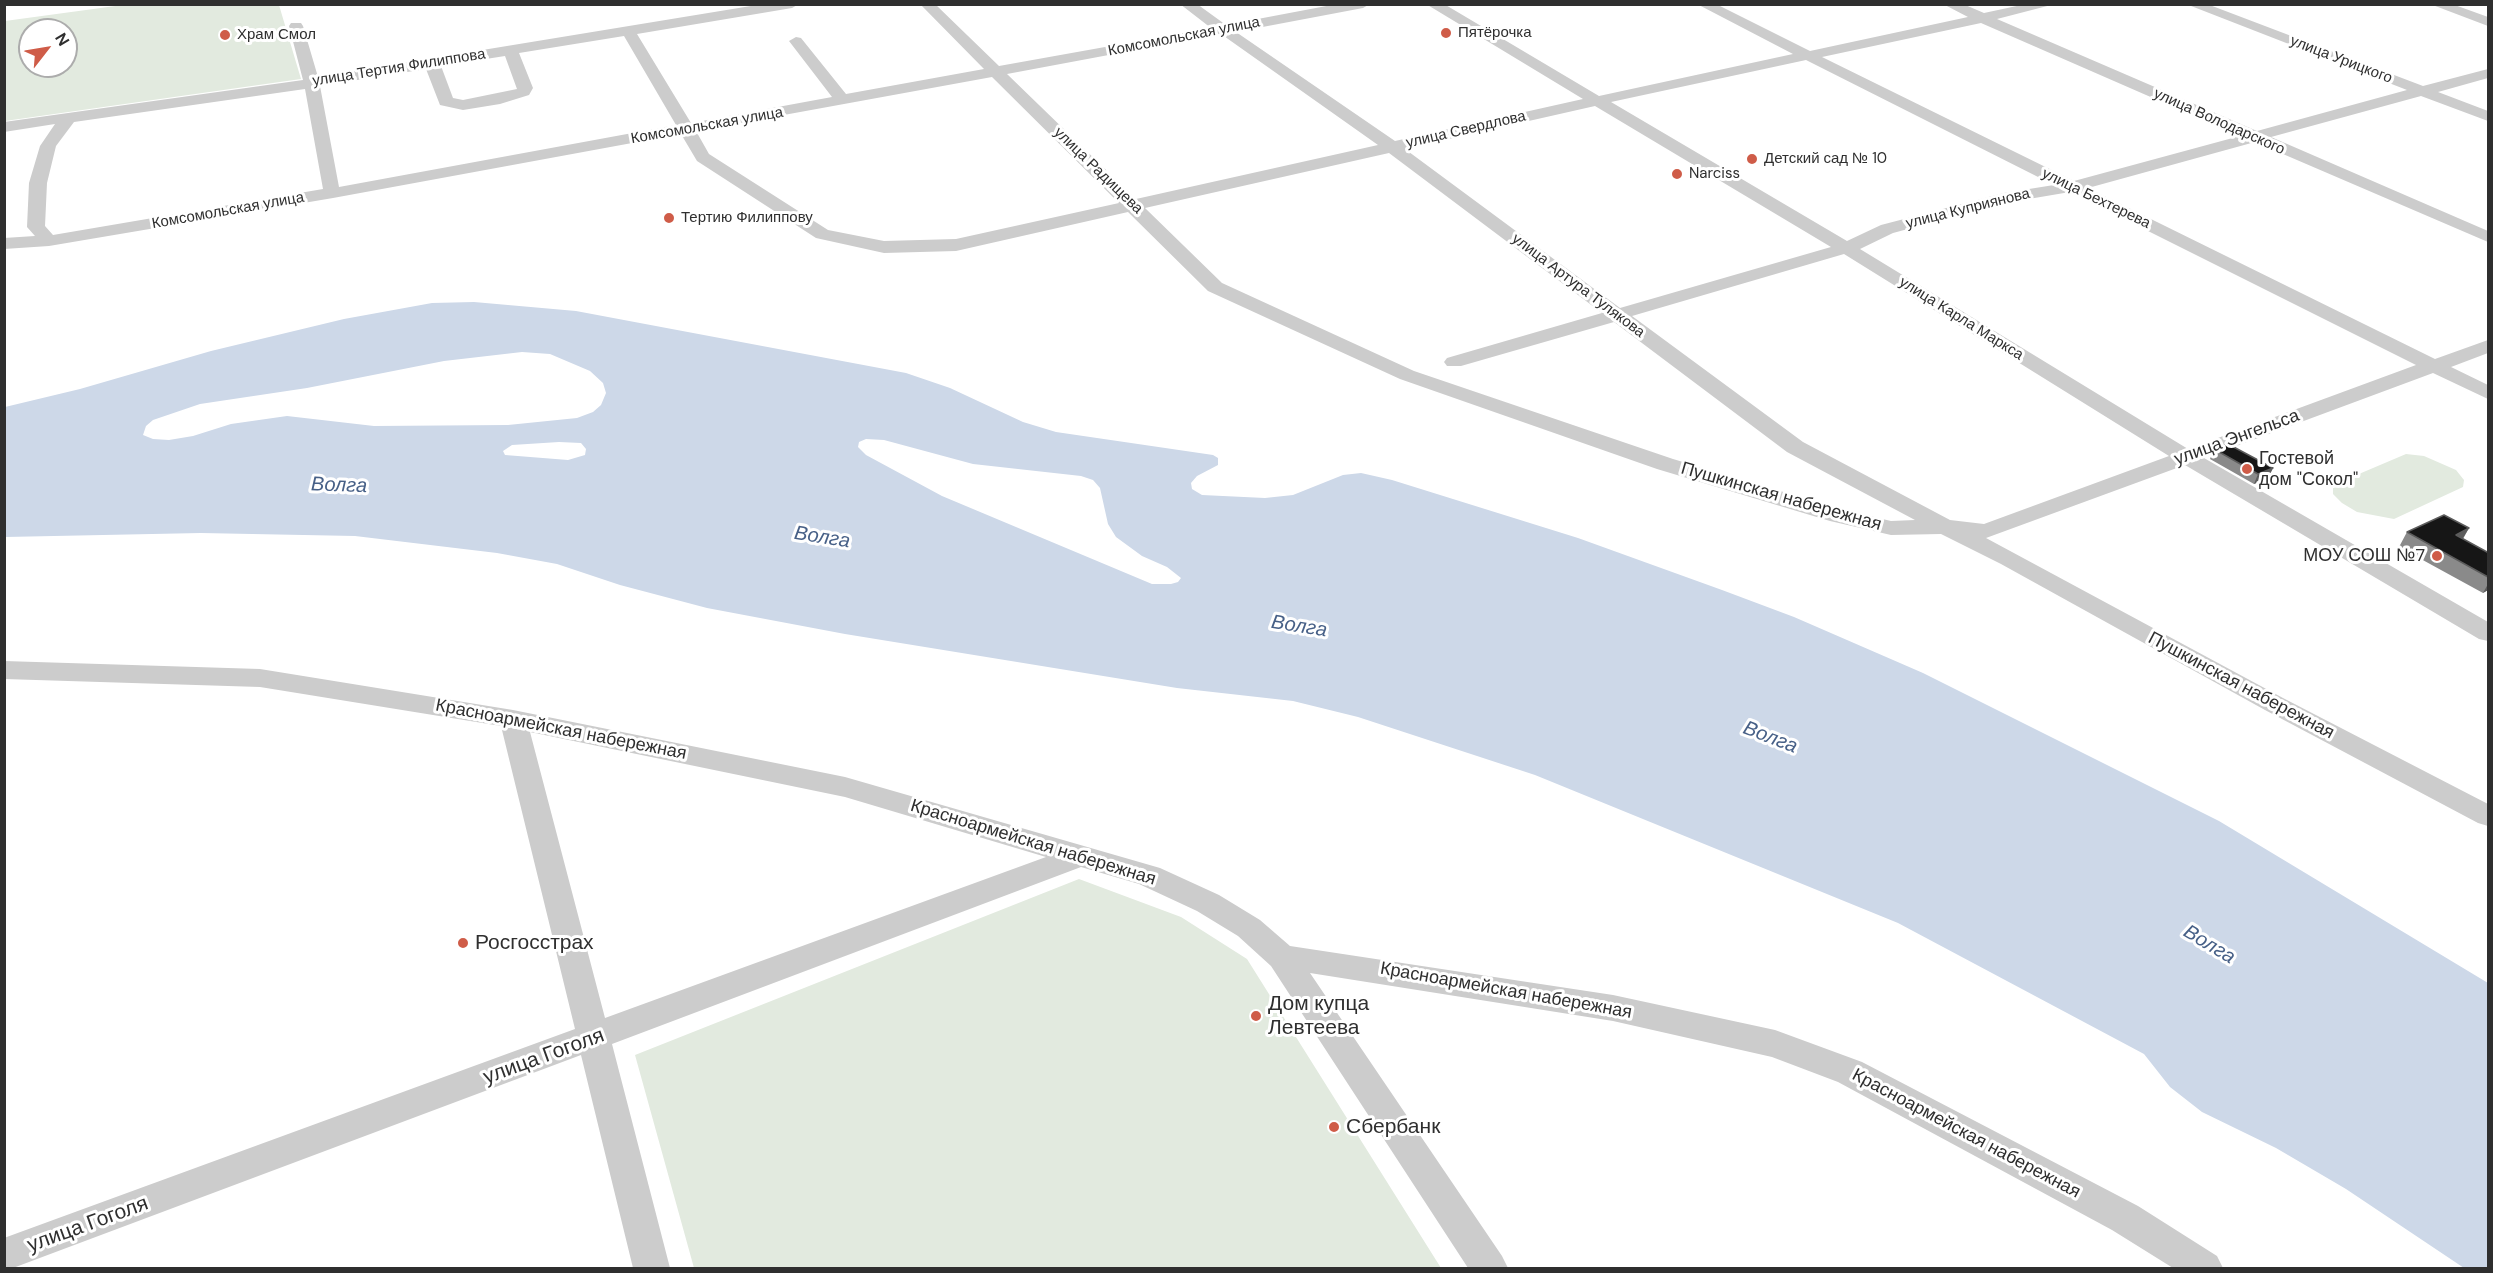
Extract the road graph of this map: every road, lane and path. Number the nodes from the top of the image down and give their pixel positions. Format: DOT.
graph roads {
  1 [pos="792,4"];
  2 [pos="927,4"];
  3 [pos="1187,4"];
  4 [pos="1363,4"];
  5 [pos="1433,4"];
  6 [pos="1704,4"];
  7 [pos="1950,4"];
  8 [pos="2048,4"];
  9 [pos="2193,4"];
  10 [pos="2437,4"];
  11 [pos="1984,19"];
  12 [pos="2488,22"];
  13 [pos="296,26"];
  14 [pos="628,30"];
  15 [pos="1222,30"];
  16 [pos="796,40"];
  17 [pos="510,50"];
  18 [pos="1808,56"];
  19 [pos="432,63"];
  20 [pos="997,72"];
  21 [pos="2488,73"];
  22 [pos="312,83"];
  23 [pos="2421,91"];
  24 [pos="843,101"];
  25 [pos="1596,101"];
  26 [pos="69,117"];
  27 [pos="2488,117"];
  28 [pos="4,126"];
  29 [pos="689,130"];
  30 [pos="2249,136"];
  31 [pos="1392,147"];
  32 [pos="2071,186"];
  33 [pos="333,193"];
  34 [pos="1133,205"];
  35 [pos="2488,237"];
  36 [pos="49,241"];
  37 [pos="4,244"];
  38 [pos="1846,248"];
  39 [pos="1614,314"];
  40 [pos="1282,316"];
  41 [pos="2488,346"];
  42 [pos="1454,362"];
  43 [pos="2432,365"];
  44 [pos="2488,393"];
  45 [pos="2186,457"];
  46 [pos="1945,527"];
  47 [pos="1986,531"];
  48 [pos="2488,633"];
  49 [pos="4,670"];
  50 [pos="513,718"];
  51 [pos="2488,816"];
  52 [pos="1082,855"];
  53 [pos="1282,957"];
  54 [pos="594,1038"];
  55 [pos="4,1255"];
  56 [pos="652,1269"];
  57 [pos="1489,1269"];
  58 [pos="2204,1269"];
  1 -- 14 [label="street, улица Тертия Филиппова"];
  2 -- 20 [label="street, улица Радищева"];
  3 -- 15 [label="street, улица Артура Тулякова"];
  4 -- 15 [label="street, Комсомольская улица"];
  5 -- 25 [label="street, улица Карла Маркса"];
  6 -- 18 [label="street, улица Бехтерева"];
  7 -- 11 [label="street, улица Володарского"];
  8 -- 11 [label="street, улица Свердлова"];
  9 -- 23 [label="street, улица Урицкого"];
  10 -- 12 [label="street"];
  11 -- 18 [label="street, улица Свердлова"];
  11 -- 30 [label="street, улица Володарского"];
  13 -- 22 [label="street"];
  14 -- 17 [label="street, улица Тертия Филиппова"];
  14 -- 29 [label="street, улица Свердлова"];
  15 -- 20 [label="street, Комсомольская улица"];
  15 -- 31 [label="street, улица Артура Тулякова"];
  16 -- 24 [label="street"];
  17 -- 19 [label="street, улица Тертия Филиппова"];
  17 -- 19 [label="street"];
  18 -- 25 [label="street, улица Свердлова"];
  18 -- 32 [label="street, улица Бехтерева"];
  19 -- 22 [label="street, улица Тертия Филиппова"];
  20 -- 24 [label="street, Комсомольская улица"];
  20 -- 34 [label="street, улица Радищева"];
  21 -- 23 [label="street, улица Куприянова"];
  22 -- 26 [label="street, улица Тертия Филиппова"];
  22 -- 33 [label="street"];
  23 -- 27 [label="street, улица Урицкого"];
  23 -- 30 [label="street, улица Куприянова"];
  24 -- 29 [label="street, Комсомольская улица"];
  25 -- 31 [label="street, улица Свердлова"];
  25 -- 38 [label="street, улица Карла Маркса"];
  26 -- 28 [label="street, улица Тертия Филиппова"];
  26 -- 36 [label="street"];
  29 -- 33 [label="street, Комсомольская улица"];
  29 -- 34 [label="street, улица Свердлова"];
  30 -- 32 [label="street, улица Куприянова"];
  30 -- 35 [label="street, улица Володарского"];
  31 -- 34 [label="street, улица Свердлова"];
  31 -- 39 [label="street, улица Артура Тулякова"];
  32 -- 38 [label="street, улица Куприянова"];
  32 -- 43 [label="street, улица Бехтерева"];
  33 -- 36 [label="street, Комсомольская улица"];
  34 -- 40 [label="street, улица Радищева"];
  36 -- 37 [label="street, Комсомольская улица"];
  38 -- 39 [label="street, улица Куприянова"];
  38 -- 45 [label="street, улица Карла Маркса"];
  39 -- 42 [label="street, улица Куприянова"];
  39 -- 46 [label="street, улица Артура Тулякова"];
  40 -- 46 [label="street, Пушкинская набережная"];
  41 -- 43 [label="street, улица Энгельса"];
  43 -- 44 [label="street, улица Бехтерева"];
  43 -- 45 [label="street, улица Энгельса"];
  45 -- 47 [label="street, улица Энгельса"];
  45 -- 48 [label="street, улица Карла Маркса"];
  46 -- 47 [label="street, улица Артура Тулякова"];
  46 -- 51 [label="street, Пушкинская набережная"];
  49 -- 50 [label="street, Красноармейская набережная"];
  50 -- 52 [label="street, Красноармейская набережная"];
  50 -- 54 [label="street"];
  52 -- 53 [label="street, Красноармейская набережная"];
  52 -- 54 [label="street, улица Гоголя"];
  53 -- 57 [label="street"];
  53 -- 58 [label="street, Красноармейская набережная"];
  54 -- 55 [label="street, улица Гоголя"];
  54 -- 56 [label="street"];
}
